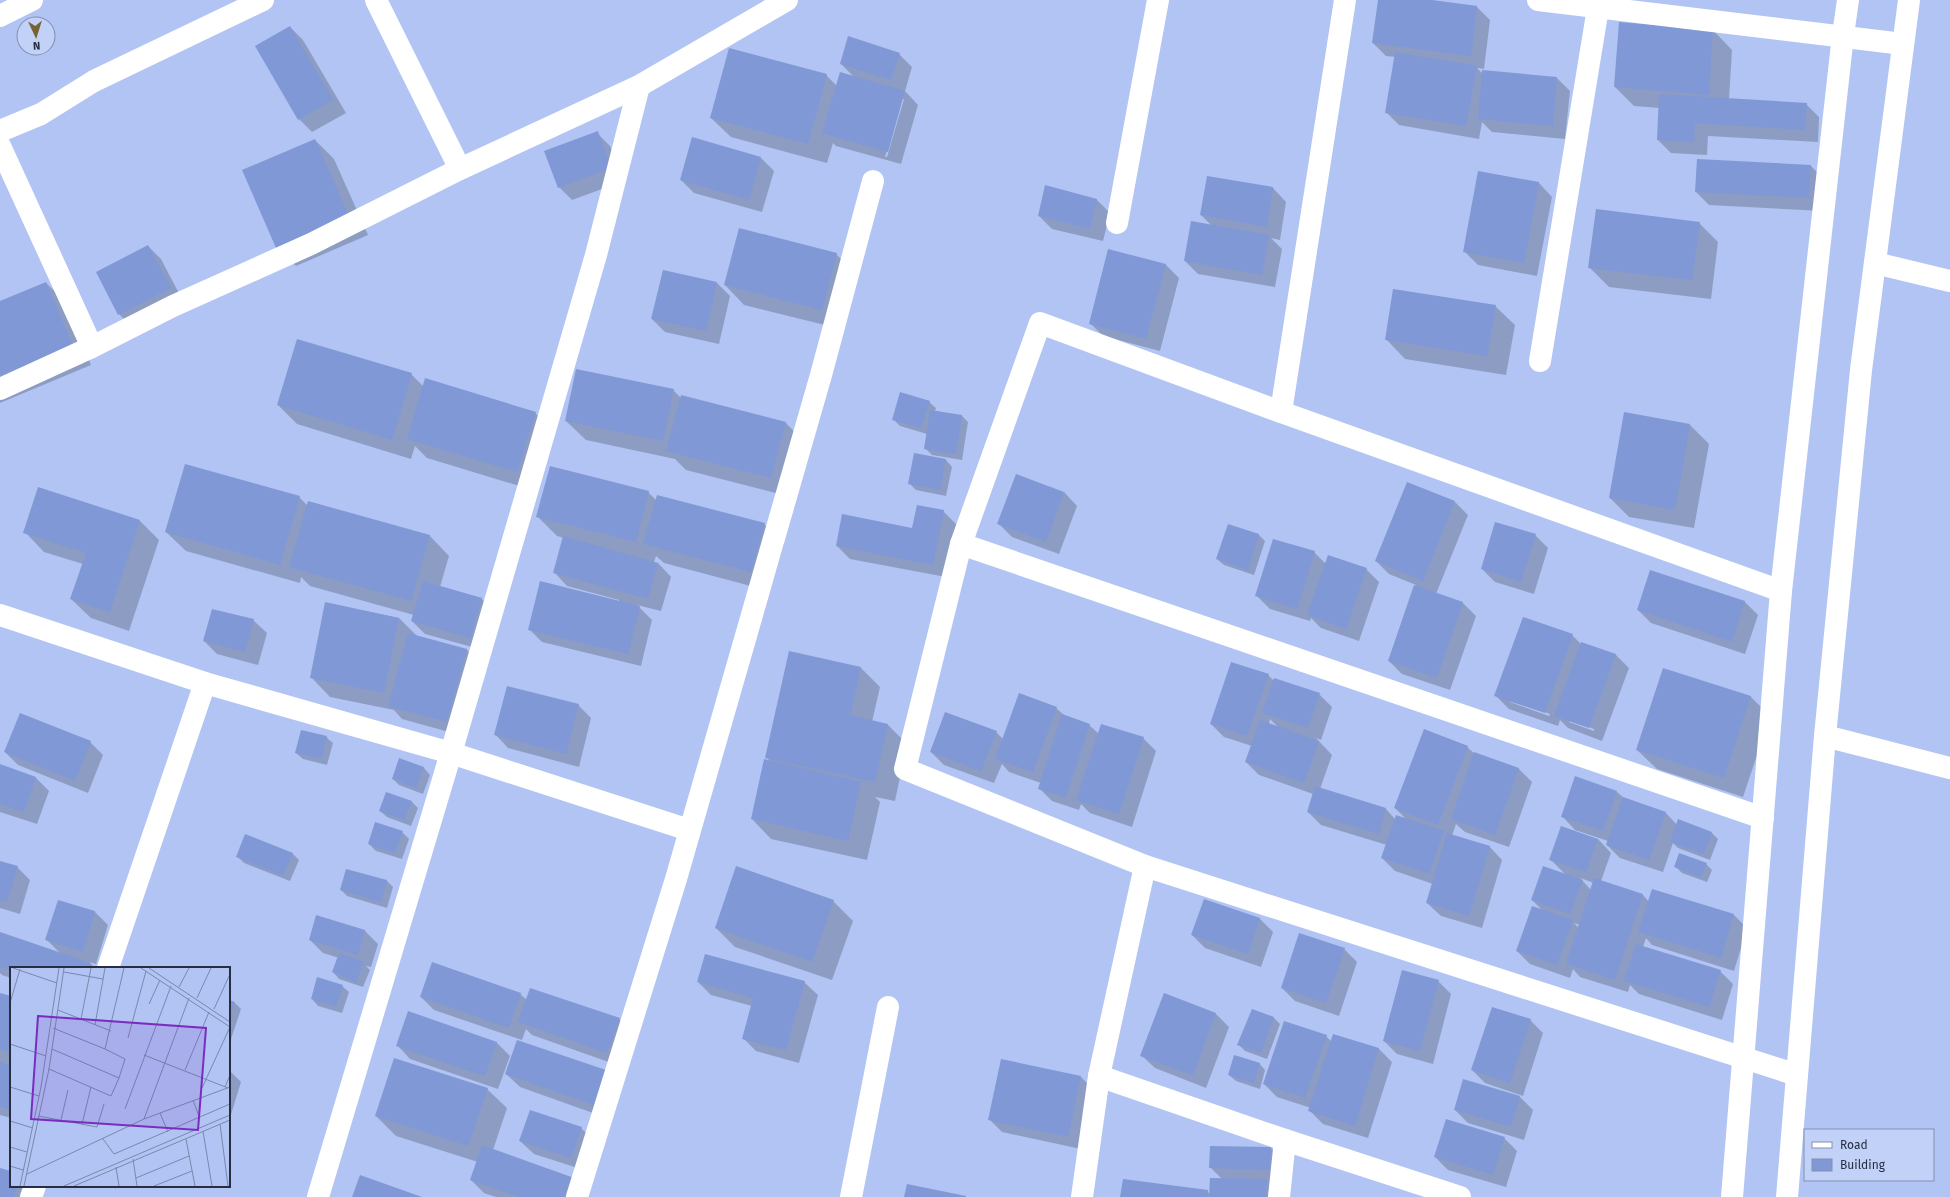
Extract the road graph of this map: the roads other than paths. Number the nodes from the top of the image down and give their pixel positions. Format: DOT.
graph roads {
  1 [pos="32,0"];
  2 [pos="263,0"];
  3 [pos="376,0"];
  4 [pos="787,0"];
  5 [pos="1158,0"];
  6 [pos="1345,0"];
  7 [pos="1538,0"];
  8 [pos="1848,0"];
  9 [pos="1908,0"];
  10 [pos="1598,8"];
  11 [pos="0,16"];
  12 [pos="1842,35"];
  13 [pos="1903,44"];
  14 [pos="639,86"];
  15 [pos="0,132"];
  16 [pos="0,146"];
  17 [pos="460,169"];
  18 [pos="873,181"];
  19 [pos="1116,223"];
  20 [pos="1875,263"];
  21 [pos="1950,281"];
  22 [pos="92,347"];
  23 [pos="1540,361"];
  24 [pos="0,388"];
  25 [pos="1281,412"];
  26 [pos="961,544"];
  27 [pos="1781,591"];
  28 [pos="0,614"];
  29 [pos="205,683"];
  30 [pos="1825,736"];
  31 [pos="451,753"];
  32 [pos="1950,768"];
  33 [pos="1762,818"];
  34 [pos="689,830"];
  35 [pos="1145,866"];
  36 [pos="108,967"];
  37 [pos="888,1007"];
  38 [pos="1742,1058"];
  39 [pos="1797,1075"];
  40 [pos="1099,1076"];
  41 [pos="1285,1140"];
  42 [pos="35,1187"];
  43 [pos="1452,1196"];
  44 [pos="31,1197"];
  45 [pos="318,1197"];
  46 [pos="577,1197"];
  47 [pos="851,1197"];
  48 [pos="1082,1197"];
  49 [pos="1279,1197"];
  50 [pos="1732,1197"];
  51 [pos="1788,1197"];
  1 -- 11 [label="street"];
  2 -- 15 [label="street"];
  3 -- 17 [label="street"];
  4 -- 14 [label="street"];
  5 -- 19 [label="street"];
  6 -- 25 [label="street"];
  7 -- 10 [label="street"];
  8 -- 12 [label="street"];
  9 -- 13 [label="street"];
  10 -- 12 [label="street"];
  10 -- 23 [label="street"];
  12 -- 13 [label="street"];
  12 -- 27 [label="street"];
  13 -- 20 [label="street"];
  14 -- 17 [label="street"];
  14 -- 31 [label="street"];
  16 -- 22 [label="street"];
  17 -- 22 [label="street"];
  18 -- 34 [label="street"];
  20 -- 21 [label="street"];
  20 -- 30 [label="street"];
  22 -- 24 [label="street"];
  25 -- 26 [label="street"];
  25 -- 27 [label="street"];
  26 -- 33 [label="street"];
  26 -- 35 [label="street"];
  27 -- 33 [label="street"];
  28 -- 29 [label="street"];
  29 -- 31 [label="street"];
  29 -- 36 [label="street"];
  30 -- 32 [label="street"];
  30 -- 39 [label="street"];
  31 -- 34 [label="street"];
  31 -- 45 [label="street"];
  33 -- 38 [label="street"];
  34 -- 46 [label="street"];
  35 -- 38 [label="street"];
  35 -- 40 [label="street"];
  37 -- 47 [label="street"];
  38 -- 39 [label="street"];
  38 -- 50 [label="street"];
  39 -- 51 [label="street"];
  40 -- 41 [label="street"];
  40 -- 48 [label="street"];
  41 -- 43 [label="street"];
  41 -- 49 [label="street"];
  42 -- 44 [label="street"];
}
